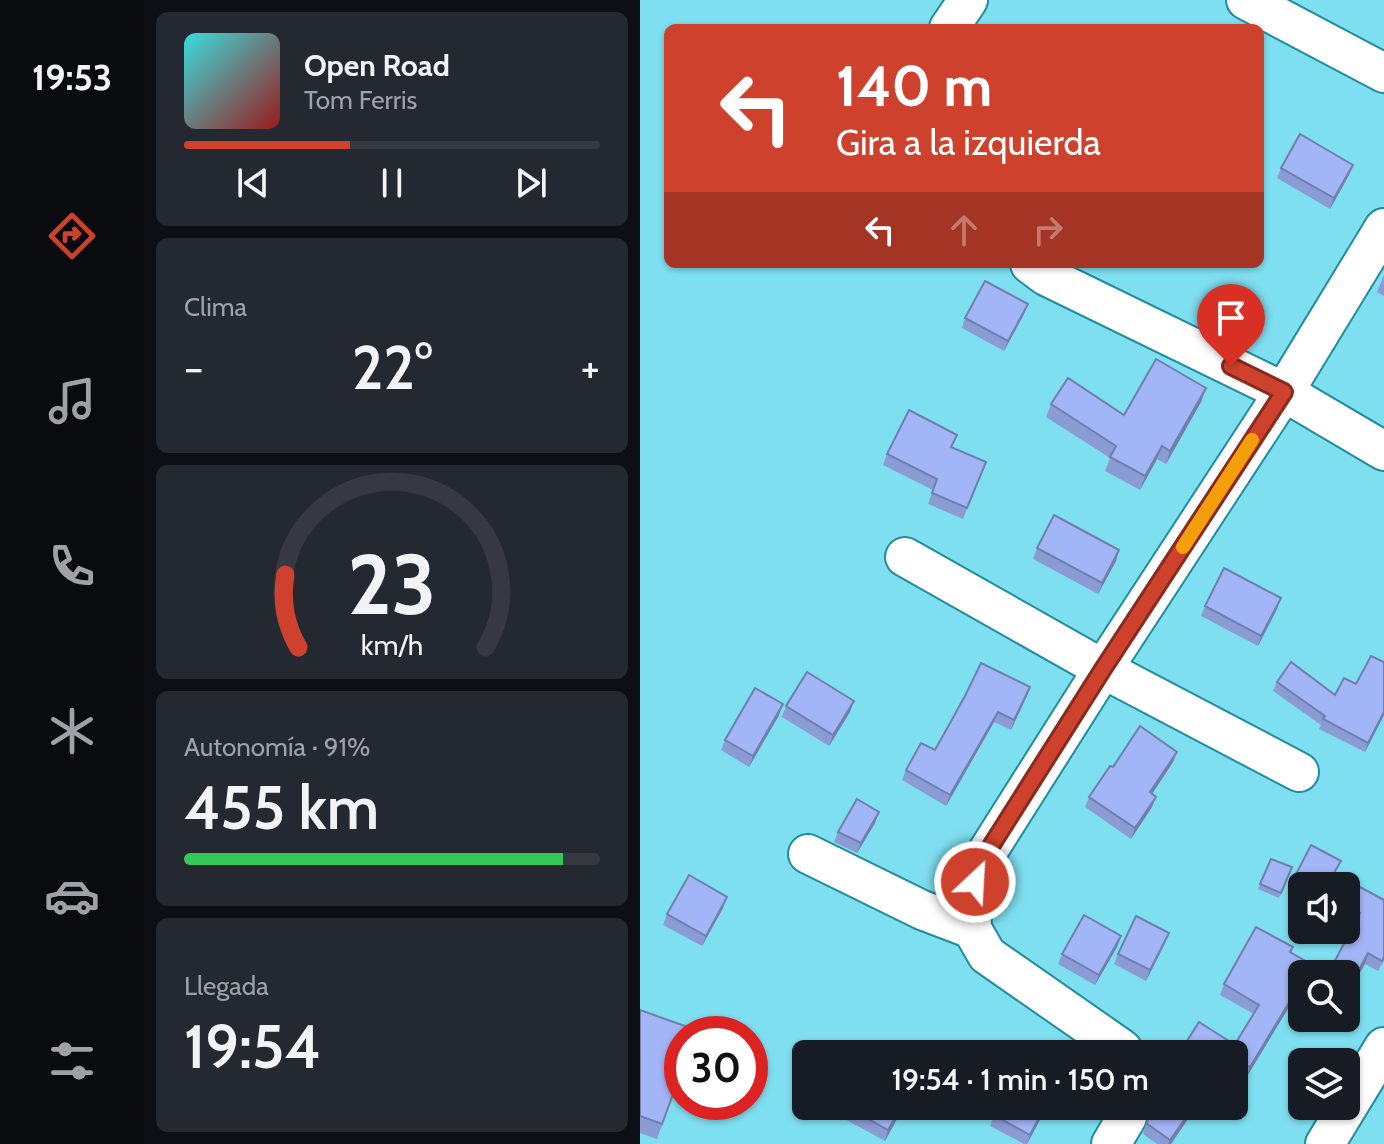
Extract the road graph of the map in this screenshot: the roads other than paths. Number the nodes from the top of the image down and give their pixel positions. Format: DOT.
graph roads {
  1 [pos="968,0"];
  2 [pos="1246,0"];
  3 [pos="952,24"];
  4 [pos="1384,73"];
  5 [pos="1384,228"];
  6 [pos="1035,268"];
  7 [pos="1284,392"];
  8 [pos="1384,451"];
  9 [pos="905,557"];
  10 [pos="1103,669"];
  11 [pos="1299,772"];
  12 [pos="808,854"];
  13 [pos="972,929"];
  14 [pos="1109,1040"];
  15 [pos="1384,1047"];
  16 [pos="1125,1120"];
  17 [pos="1111,1144"];
  18 [pos="1325,1144"];
  1 -- 3 [label="street"];
  2 -- 4 [label="street"];
  5 -- 7 [label="street"];
  6 -- 7 [label="street"];
  7 -- 8 [label="street"];
  7 -- 10 [label="street"];
  9 -- 10 [label="street"];
  10 -- 11 [label="street"];
  10 -- 13 [label="street"];
  12 -- 13 [label="street"];
  13 -- 14 [label="street"];
  15 -- 18 [label="street"];
  16 -- 17 [label="street"];
}
